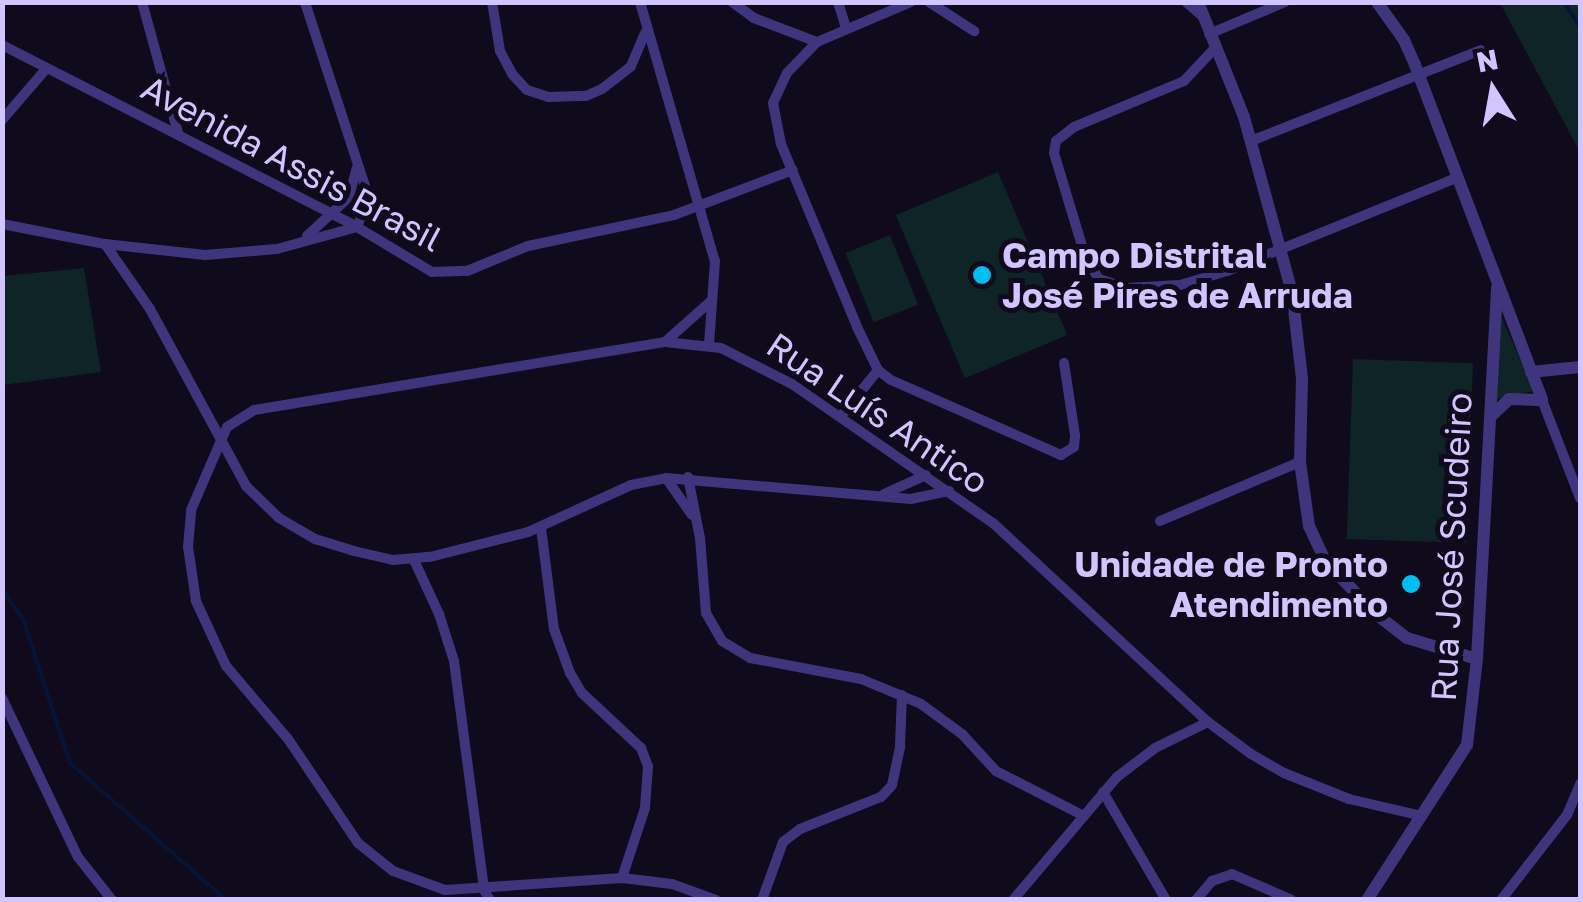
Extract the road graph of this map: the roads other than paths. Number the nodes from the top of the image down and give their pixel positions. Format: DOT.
graph roads {
  1 [pos="142,2"];
  2 [pos="305,2"];
  3 [pos="492,2"];
  4 [pos="640,2"];
  5 [pos="732,2"];
  6 [pos="838,2"];
  7 [pos="911,2"];
  8 [pos="929,2"];
  9 [pos="1186,2"];
  10 [pos="1285,2"];
  11 [pos="1377,2"];
  12 [pos="1200,9"];
  13 [pos="846,28"];
  14 [pos="974,31"];
  15 [pos="646,32"];
  16 [pos="1209,34"];
  17 [pos="817,42"];
  18 [pos="2,45"];
  19 [pos="1214,49"];
  20 [pos="1481,50"];
  21 [pos="46,69"];
  22 [pos="1418,75"];
  23 [pos="2,120"];
  24 [pos="178,133"];
  25 [pos="1252,141"];
  26 [pos="357,162"];
  27 [pos="792,170"];
  28 [pos="1456,178"];
  29 [pos="700,208"];
  30 [pos="333,215"];
  31 [pos="2,224"];
  32 [pos="357,226"];
  33 [pos="301,242"];
  34 [pos="105,244"];
  35 [pos="1282,248"];
  36 [pos="1497,288"];
  37 [pos="712,300"];
  38 [pos="666,342"];
  39 [pos="709,344"];
  40 [pos="1064,362"];
  41 [pos="1580,367"];
  42 [pos="878,370"];
  43 [pos="1531,372"];
  44 [pos="1542,400"];
  45 [pos="841,416"];
  46 [pos="1488,424"];
  47 [pos="220,439"];
  48 [pos="1300,462"];
  49 [pos="926,475"];
  50 [pos="666,478"];
  51 [pos="688,478"];
  52 [pos="949,491"];
  53 [pos="879,496"];
  54 [pos="1580,498"];
  55 [pos="692,516"];
  56 [pos="1160,521"];
  57 [pos="541,528"];
  58 [pos="414,560"];
  59 [pos="1477,659"];
  60 [pos="902,695"];
  61 [pos="2,698"];
  62 [pos="1208,722"];
  63 [pos="1580,784"];
  64 [pos="1103,792"];
  65 [pos="1084,816"];
  66 [pos="1422,816"];
  67 [pos="622,878"];
  68 [pos="487,895"];
  69 [pos="112,900"];
  70 [pos="716,900"];
  71 [pos="762,900"];
  72 [pos="1013,900"];
  73 [pos="1166,900"];
  74 [pos="1196,900"];
  75 [pos="1292,900"];
  76 [pos="1367,900"];
  77 [pos="1501,900"];
  1 -- 24 [label="street"];
  2 -- 26 [label="street"];
  3 -- 15 [label="street"];
  4 -- 15 [label="street"];
  5 -- 17 [label="street"];
  6 -- 13 [label="street"];
  7 -- 13 [label="street"];
  8 -- 14 [label="street"];
  9 -- 12 [label="street"];
  10 -- 16 [label="street"];
  11 -- 22 [label="street"];
  12 -- 16 [label="street"];
  13 -- 17 [label="street"];
  15 -- 29 [label="street"];
  16 -- 19 [label="street"];
  17 -- 27 [label="street"];
  18 -- 21 [label="street, Avenida Assis Brasil"];
  19 -- 25 [label="street"];
  19 -- 35 [label="street"];
  20 -- 22 [label="street"];
  21 -- 23 [label="street"];
  21 -- 24 [label="street, Avenida Assis Brasil"];
  22 -- 25 [label="street"];
  22 -- 28 [label="street"];
  24 -- 30 [label="street, Avenida Assis Brasil"];
  25 -- 35 [label="street"];
  26 -- 30 [label="street"];
  26 -- 32 [label="street"];
  27 -- 29 [label="street, Avenida Assis Brasil"];
  27 -- 42 [label="street"];
  28 -- 35 [label="street"];
  28 -- 36 [label="street"];
  29 -- 32 [label="street, Avenida Assis Brasil"];
  29 -- 37 [label="street"];
  30 -- 32 [label="street, Avenida Assis Brasil"];
  30 -- 33 [label="street"];
  31 -- 34 [label="street"];
  32 -- 33 [label="street"];
  33 -- 34 [label="street"];
  34 -- 47 [label="street"];
  35 -- 48 [label="street"];
  36 -- 43 [label="street"];
  36 -- 46 [label="street, Rua José Scudeiro"];
  37 -- 38 [label="street"];
  37 -- 39 [label="street"];
  38 -- 39 [label="street, Rua Luís Antico"];
  38 -- 47 [label="street, Rua Luís Antico"];
  39 -- 45 [label="street, Rua Luís Antico"];
  40 -- 42 [label="street"];
  41 -- 43 [label="street"];
  42 -- 45 [label="street"];
  43 -- 44 [label="street"];
  44 -- 46 [label="street"];
  44 -- 54 [label="street"];
  45 -- 49 [label="street, Rua Luís Antico"];
  46 -- 59 [label="street, Rua José Scudeiro"];
  47 -- 58 [label="street"];
  47 -- 68 [label="street"];
  48 -- 56 [label="street"];
  48 -- 59 [label="street"];
  49 -- 52 [label="street, Rua Luís Antico"];
  49 -- 53 [label="street"];
  50 -- 51 [label="street"];
  50 -- 55 [label="street"];
  50 -- 57 [label="street"];
  51 -- 53 [label="street"];
  51 -- 55 [label="street"];
  52 -- 53 [label="street"];
  52 -- 62 [label="street, Rua Luís Antico"];
  55 -- 60 [label="street"];
  57 -- 58 [label="street"];
  57 -- 67 [label="street"];
  58 -- 68 [label="street"];
  59 -- 66 [label="street, Rua José Scudeiro"];
  60 -- 65 [label="street"];
  60 -- 71 [label="street"];
  61 -- 69 [label="street"];
  62 -- 64 [label="street"];
  62 -- 66 [label="street, Rua Luís Antico"];
  63 -- 77 [label="street"];
  64 -- 65 [label="street"];
  64 -- 73 [label="street"];
  65 -- 72 [label="street"];
  66 -- 76 [label="street, Rua José Scudeiro"];
  67 -- 68 [label="street"];
  67 -- 70 [label="street"];
  74 -- 75 [label="street"];
}
